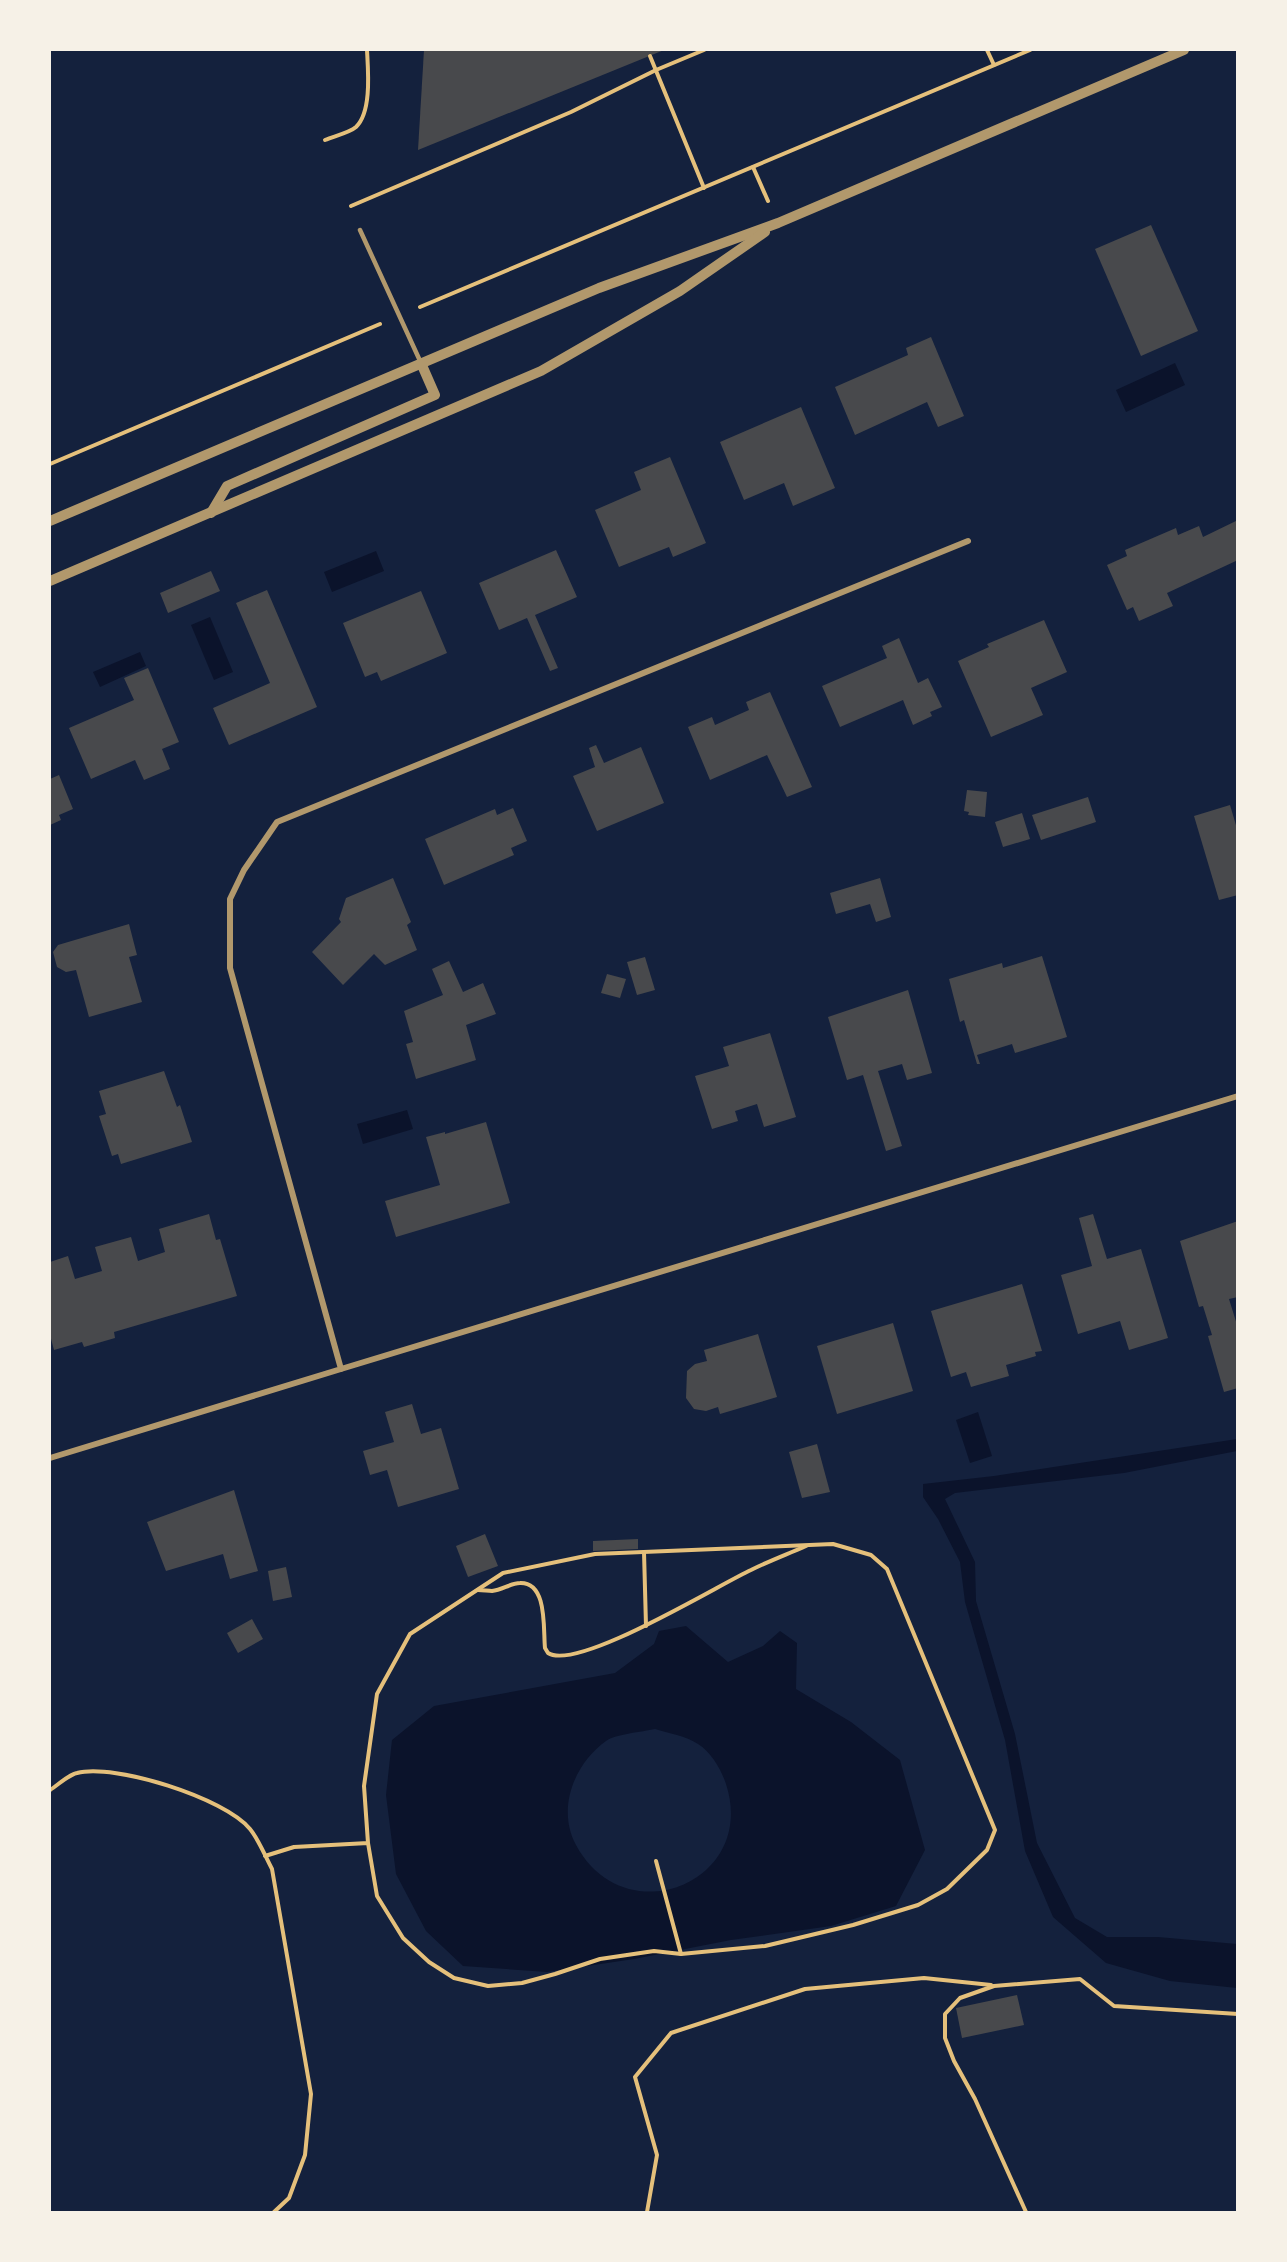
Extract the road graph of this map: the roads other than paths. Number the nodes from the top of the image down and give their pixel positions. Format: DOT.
graph roads {
  1 [pos="1184,50"];
  2 [pos="778,223"];
  3 [pos="360,230"];
  4 [pos="421,363"];
  5 [pos="211,513"];
  6 [pos="50,521"];
  7 [pos="968,541"];
  8 [pos="50,581"];
  9 [pos="1238,1096"];
  10 [pos="341,1369"];
  11 [pos="50,1458"];
  1 -- 2 [label="street"];
  2 -- 4 [label="street"];
  2 -- 5 [label="street"];
  3 -- 4 [label="lane"];
  4 -- 5 [label="street"];
  4 -- 6 [label="street"];
  5 -- 8 [label="street"];
  7 -- 10 [label="street"];
  9 -- 10 [label="street"];
  10 -- 11 [label="street"];
}
